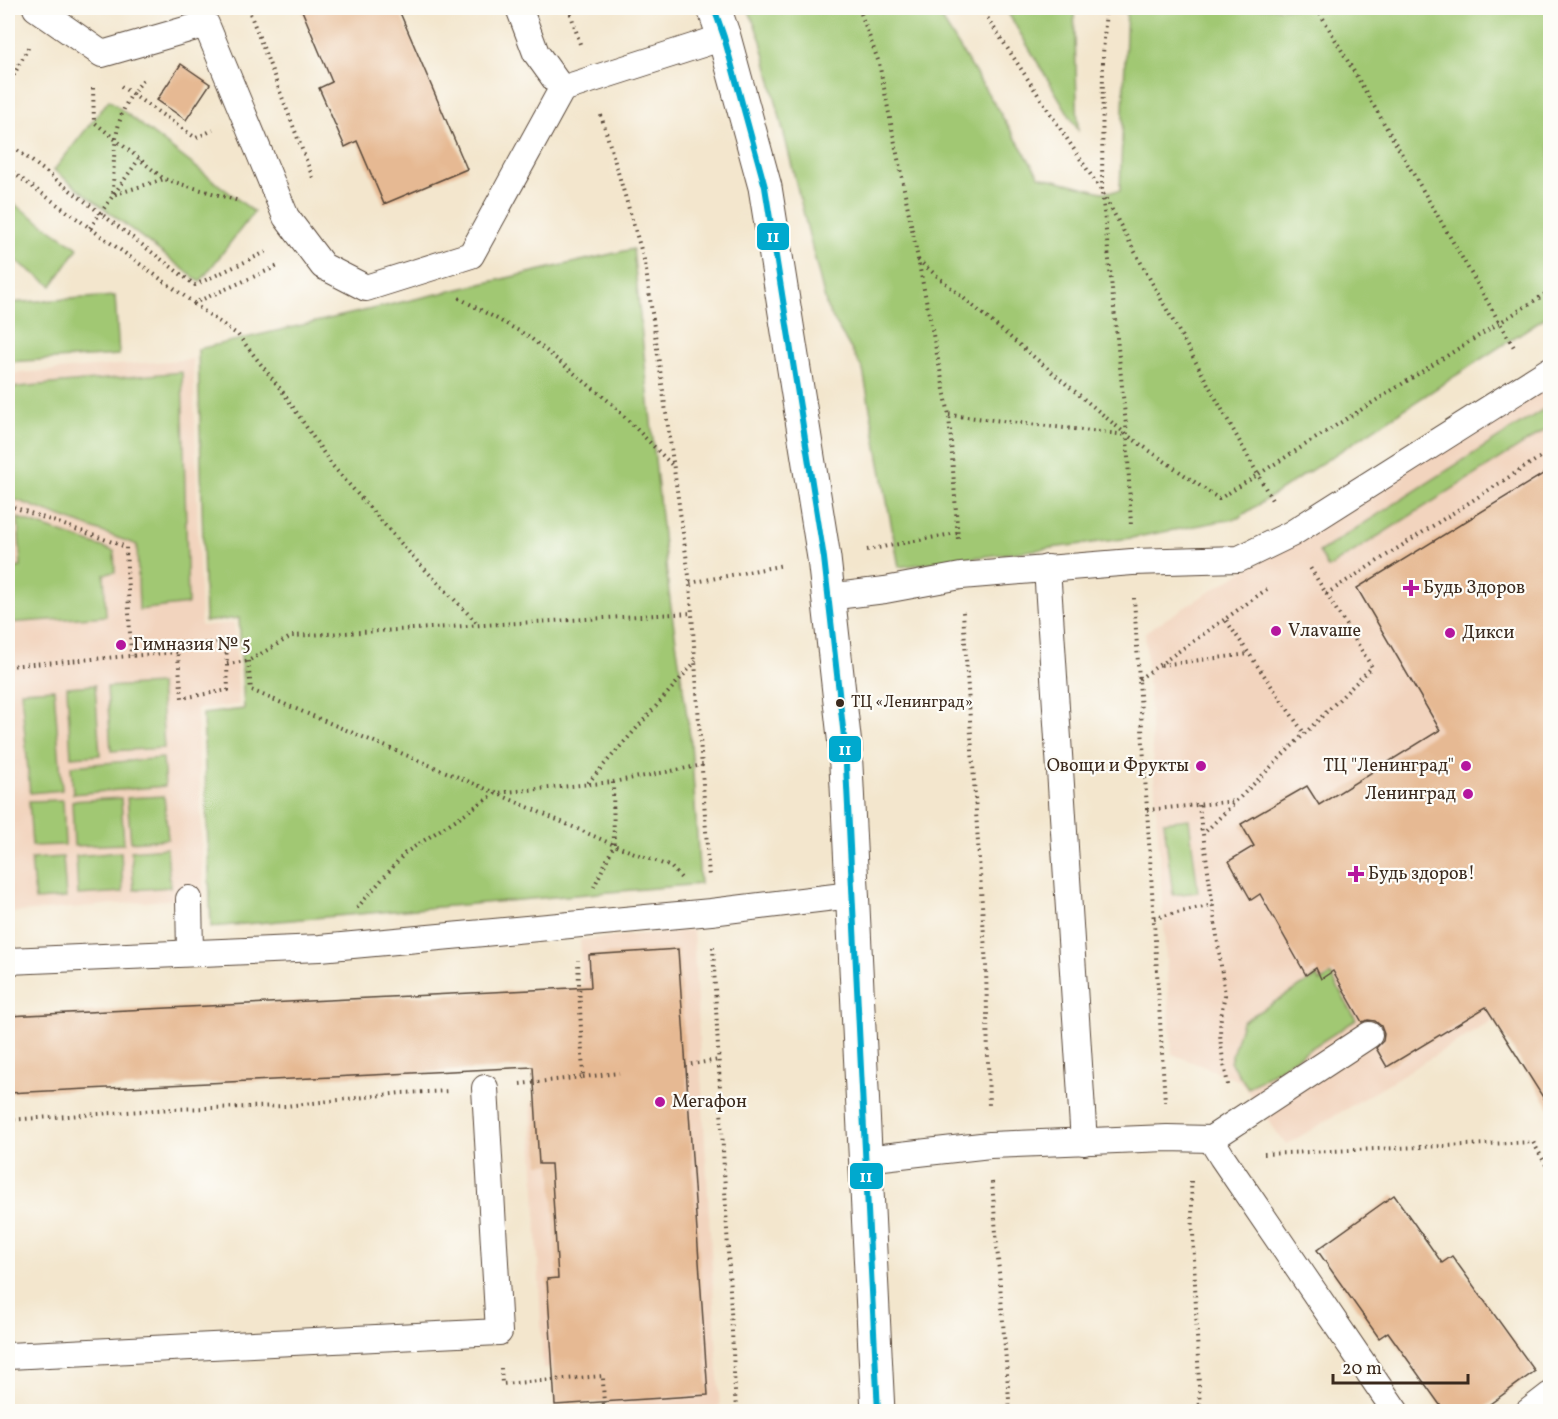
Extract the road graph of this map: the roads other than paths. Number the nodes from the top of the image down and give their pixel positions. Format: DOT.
graph roads {
  1 [pos="36,8"];
  2 [pos="519,8"];
  3 [pos="719,22"];
  4 [pos="562,89"];
  5 [pos="1542,375"];
  6 [pos="1047,568"];
  7 [pos="828,597"];
  8 [pos="851,895"];
  9 [pos="189,899"];
  10 [pos="190,952"];
  11 [pos="8,961"];
  12 [pos="1369,1035"];
  13 [pos="485,1088"];
  14 [pos="1084,1142"];
  15 [pos="1216,1148"];
  16 [pos="865,1159"];
  17 [pos="8,1356"];
  18 [pos="1551,1395"];
  19 [pos="878,1412"];
  20 [pos="1396,1412"];
  21 [pos="1528,1412"];
  1 -- 4 [label="lane"];
  2 -- 4 [label="lane"];
  3 -- 4 [label="lane"];
  3 -- 7 [label="street"];
  5 -- 6 [label="lane"];
  6 -- 7 [label="lane"];
  6 -- 14 [label="lane"];
  7 -- 8 [label="street"];
  8 -- 10 [label="lane"];
  8 -- 16 [label="street"];
  9 -- 10 [label="lane"];
  10 -- 11 [label="lane"];
  12 -- 15 [label="lane"];
  13 -- 17 [label="lane"];
  14 -- 15 [label="lane"];
  14 -- 16 [label="lane"];
  15 -- 20 [label="lane"];
  16 -- 19 [label="street"];
  18 -- 21 [label="lane"];
}
